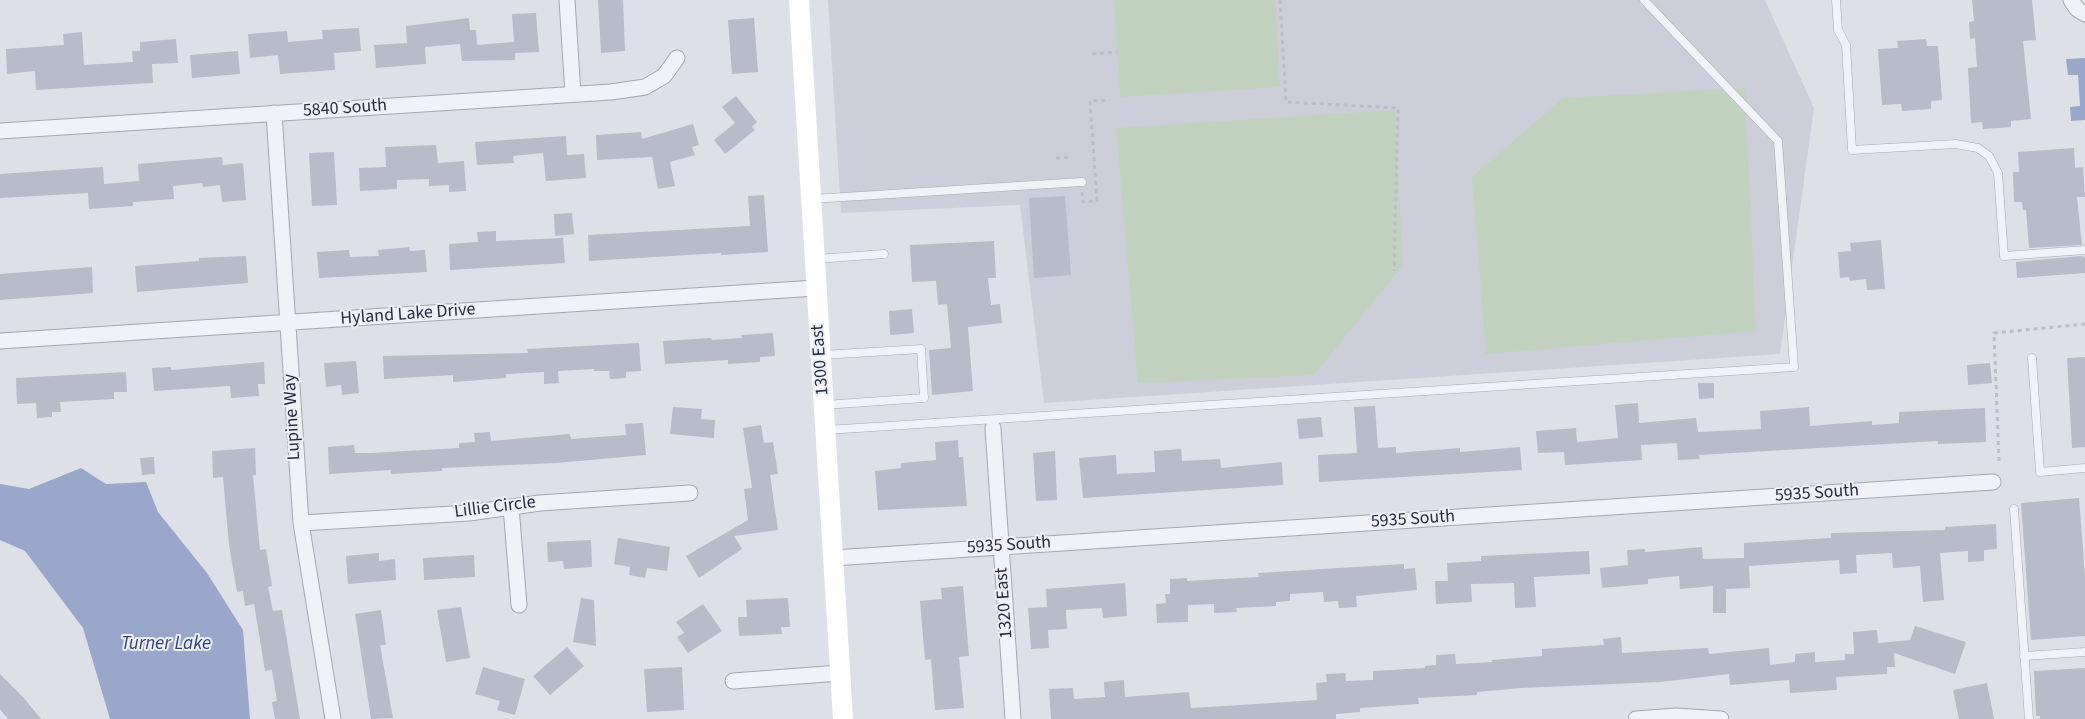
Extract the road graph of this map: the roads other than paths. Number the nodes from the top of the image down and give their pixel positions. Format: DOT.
graph roads {
  1 [pos="567,0"];
  2 [pos="799,0"];
  3 [pos="1644,0"];
  4 [pos="1836,0"];
  5 [pos="2071,0"];
  6 [pos="2085,14"];
  7 [pos="677,58"];
  8 [pos="573,94"];
  9 [pos="274,113"];
  10 [pos="0,131"];
  11 [pos="1082,182"];
  12 [pos="811,199"];
  13 [pos="2085,250"];
  14 [pos="884,254"];
  15 [pos="814,259"];
  16 [pos="816,288"];
  17 [pos="288,322"];
  18 [pos="0,340"];
  19 [pos="820,356"];
  20 [pos="2032,358"];
  21 [pos="823,405"];
  22 [pos="993,428"];
  23 [pos="825,430"];
  24 [pos="2085,468"];
  25 [pos="1993,482"];
  26 [pos="690,493"];
  27 [pos="511,507"];
  28 [pos="2014,509"];
  29 [pos="301,523"];
  30 [pos="1001,546"];
  31 [pos="833,558"];
  32 [pos="519,605"];
  33 [pos="2085,652"];
  34 [pos="2024,656"];
  35 [pos="840,673"];
  36 [pos="733,681"];
  37 [pos="333,719"];
  38 [pos="843,719"];
  39 [pos="1013,719"];
  40 [pos="1636,719"];
  41 [pos="1721,719"];
  42 [pos="2029,719"];
  1 -- 8 [label="street"];
  2 -- 12 [label="main road, 1300 East"];
  3 -- 23 [label="lane"];
  4 -- 13 [label="lane"];
  5 -- 6 [label="street"];
  7 -- 8 [label="street, 5840 South"];
  8 -- 9 [label="street, 5840 South"];
  9 -- 10 [label="street, 5840 South"];
  9 -- 17 [label="street, Lupine Way"];
  11 -- 12 [label="lane"];
  12 -- 15 [label="main road, 1300 East"];
  14 -- 15 [label="lane"];
  15 -- 16 [label="main road, 1300 East"];
  16 -- 17 [label="street, Hyland Lake Drive"];
  16 -- 19 [label="main road, 1300 East"];
  17 -- 18 [label="street, Hyland Lake Drive"];
  17 -- 29 [label="street, Lupine Way"];
  19 -- 21 [label="main road, 1300 East"];
  19 -- 21 [label="lane"];
  20 -- 24 [label="lane"];
  21 -- 23 [label="main road, 1300 East"];
  22 -- 30 [label="street, 1320 East"];
  23 -- 31 [label="main road, 1300 East"];
  25 -- 30 [label="street, 5935 South"];
  26 -- 27 [label="street, Lillie Circle"];
  27 -- 29 [label="street, Lillie Circle"];
  27 -- 32 [label="street"];
  28 -- 34 [label="lane"];
  29 -- 37 [label="street, Lupine Way"];
  30 -- 31 [label="street, 5935 South"];
  30 -- 39 [label="street, 1320 East"];
  31 -- 35 [label="main road, 1300 East"];
  33 -- 34 [label="lane"];
  34 -- 42 [label="lane"];
  35 -- 36 [label="street"];
  35 -- 38 [label="main road, 1300 East"];
  40 -- 41 [label="street"];
}
